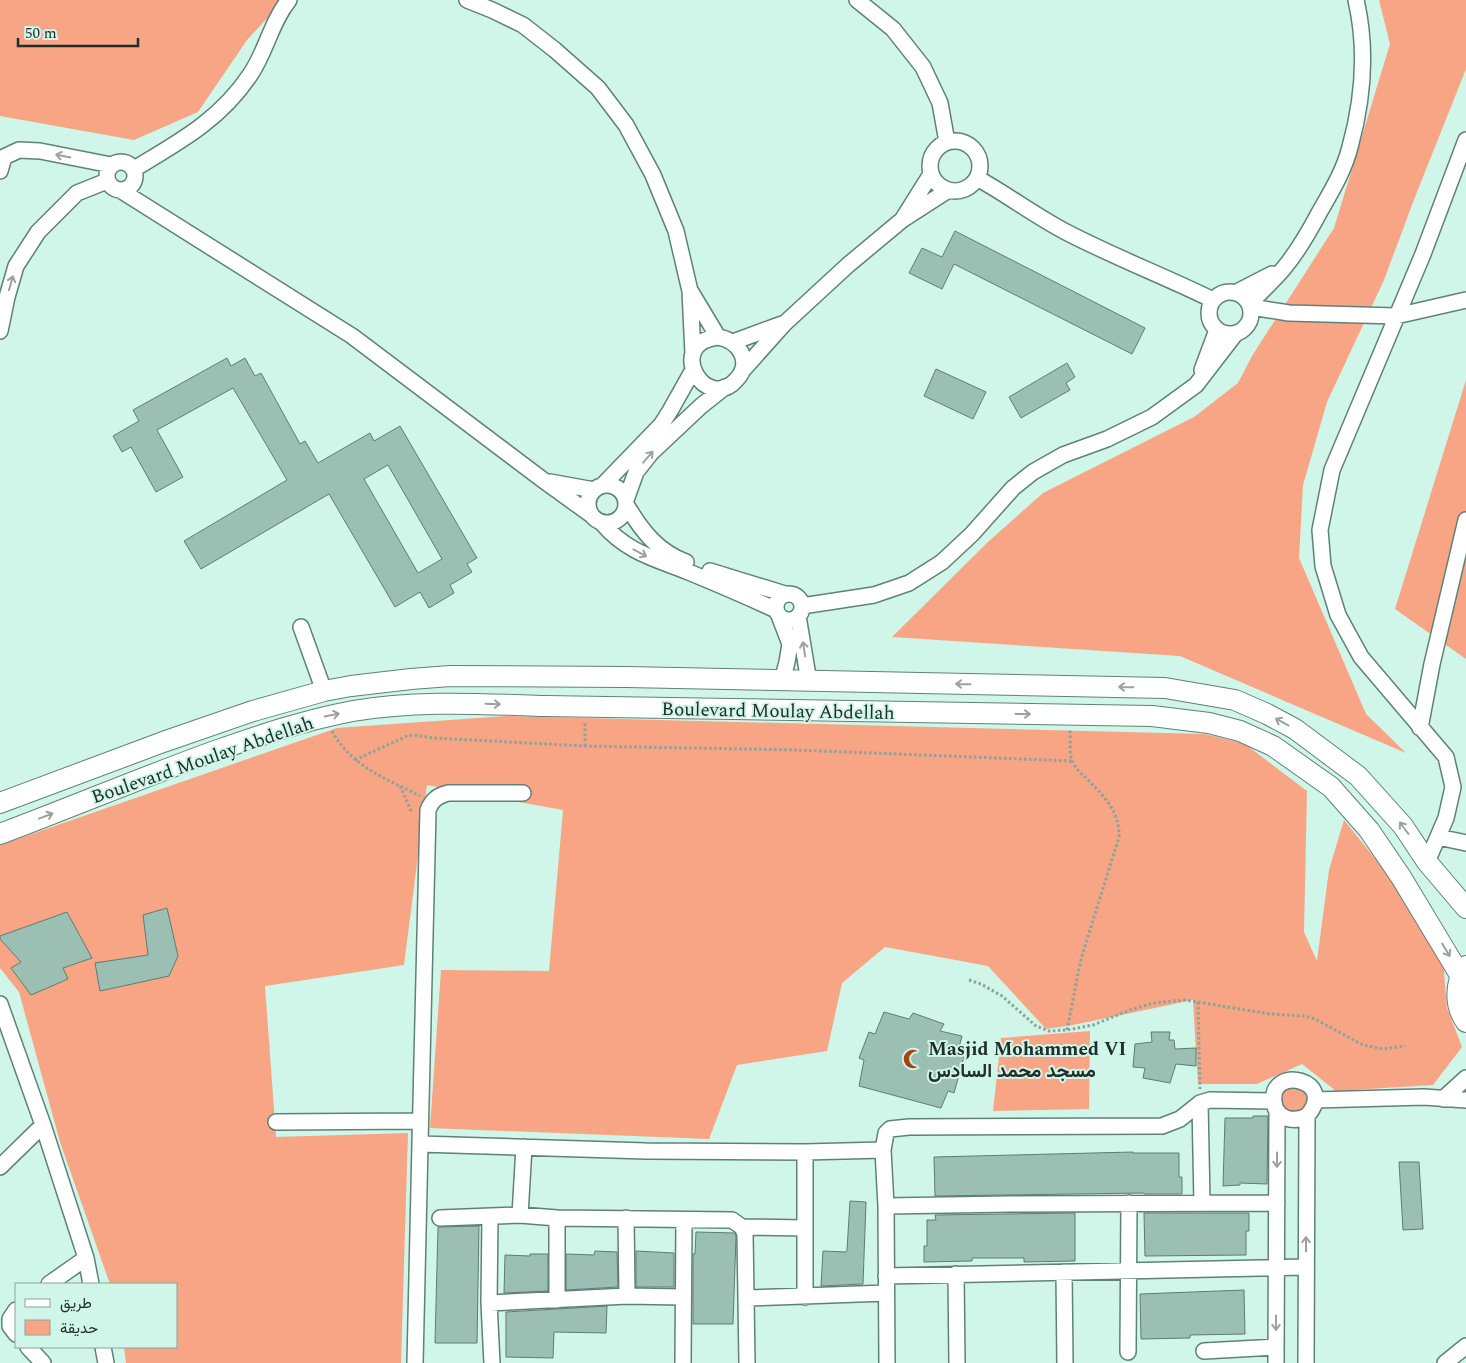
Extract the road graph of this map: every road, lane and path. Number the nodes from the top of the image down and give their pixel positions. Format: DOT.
graph roads {
  1 [pos="289,0"];
  2 [pos="467,0"];
  3 [pos="857,0"];
  4 [pos="1356,0"];
  5 [pos="1466,140"];
  6 [pos="946,142"];
  7 [pos="111,165"];
  8 [pos="0,170"];
  9 [pos="131,171"];
  10 [pos="930,174"];
  11 [pos="978,178"];
  12 [pos="107,181"];
  13 [pos="120,190"];
  14 [pos="948,191"];
  15 [pos="150,208"];
  16 [pos="902,220"];
  17 [pos="1284,268"];
  18 [pos="690,291"];
  19 [pos="1237,292"];
  20 [pos="1213,300"];
  21 [pos="1466,300"];
  22 [pos="1250,305"];
  23 [pos="1289,313"];
  24 [pos="1396,316"];
  25 [pos="784,324"];
  26 [pos="1217,330"];
  27 [pos="1242,330"];
  28 [pos="0,331"];
  29 [pos="718,337"];
  30 [pos="733,342"];
  31 [pos="693,354"];
  32 [pos="693,370"];
  33 [pos="742,371"];
  34 [pos="1196,385"];
  35 [pos="725,387"];
  36 [pos="543,480"];
  37 [pos="598,488"];
  38 [pos="627,503"];
  39 [pos="596,518"];
  40 [pos="1466,520"];
  41 [pos="785,594"];
  42 [pos="800,611"];
  43 [pos="778,614"];
  44 [pos="301,627"];
  45 [pos="782,681"];
  46 [pos="809,682"];
  47 [pos="324,691"];
  48 [pos="1070,715"];
  49 [pos="1420,728"];
  50 [pos="332,730"];
  51 [pos="354,760"];
  52 [pos="1072,761"];
  53 [pos="523,793"];
  54 [pos="431,802"];
  55 [pos="0,803"];
  56 [pos="0,833"];
  57 [pos="1438,838"];
  58 [pos="1466,843"];
  59 [pos="1427,862"];
  60 [pos="1466,908"];
  61 [pos="1463,970"];
  62 [pos="969,980"];
  63 [pos="1198,1002"];
  64 [pos="0,1004"];
  65 [pos="1466,1022"];
  66 [pos="1067,1030"];
  67 [pos="1405,1046"];
  68 [pos="1466,1078"];
  69 [pos="1443,1099"];
  70 [pos="1315,1100"];
  71 [pos="1466,1100"];
  72 [pos="1200,1104"];
  73 [pos="1275,1106"];
  74 [pos="1307,1116"];
  75 [pos="420,1121"];
  76 [pos="276,1122"];
  77 [pos="44,1125"];
  78 [pos="420,1144"];
  79 [pos="524,1147"];
  80 [pos="883,1150"];
  81 [pos="805,1152"];
  82 [pos="0,1166"];
  83 [pos="1129,1203"];
  84 [pos="1202,1203"];
  85 [pos="1277,1203"];
  86 [pos="886,1206"];
  87 [pos="520,1215"];
  88 [pos="490,1216"];
  89 [pos="440,1218"];
  90 [pos="557,1218"];
  91 [pos="626,1218"];
  92 [pos="684,1220"];
  93 [pos="742,1227"];
  94 [pos="805,1228"];
  95 [pos="86,1258"];
  96 [pos="1306,1267"];
  97 [pos="1276,1269"];
  98 [pos="1128,1271"];
  99 [pos="1064,1272"];
  100 [pos="956,1274"];
  101 [pos="886,1276"];
  102 [pos="50,1283"];
  103 [pos="91,1283"];
  104 [pos="886,1293"];
  105 [pos="627,1296"];
  106 [pos="683,1297"];
  107 [pos="805,1297"];
  108 [pos="747,1298"];
  109 [pos="557,1300"];
  110 [pos="489,1303"];
  111 [pos="15,1312"];
  112 [pos="15,1333"];
  113 [pos="1466,1346"];
  114 [pos="1276,1347"];
  115 [pos="29,1348"];
  116 [pos="103,1348"];
  117 [pos="1204,1351"];
  118 [pos="1128,1352"];
  119 [pos="43,1363"];
  120 [pos="106,1363"];
  121 [pos="415,1363"];
  122 [pos="492,1363"];
  123 [pos="683,1363"];
  124 [pos="748,1363"];
  125 [pos="887,1363"];
  126 [pos="957,1363"];
  127 [pos="1065,1363"];
  128 [pos="1276,1363"];
  129 [pos="1306,1363"];
  130 [pos="1445,1363"];
  1 -- 9 [label="street"];
  2 -- 18 [label="street"];
  3 -- 6 [label="street"];
  4 -- 17 [label="street"];
  5 -- 24 [label="street"];
  6 -- 10 [label="street"];
  6 -- 11 [label="street"];
  7 -- 8 [label="street, one-way"];
  7 -- 9 [label="street"];
  7 -- 12 [label="street"];
  9 -- 13 [label="street"];
  9 -- 15 [label="street"];
  10 -- 14 [label="street"];
  10 -- 16 [label="street"];
  11 -- 14 [label="street"];
  11 -- 20 [label="street"];
  12 -- 13 [label="street"];
  28 -- 12 [label="street, one-way"];
  13 -- 15 [label="street"];
  14 -- 16 [label="street"];
  15 -- 36 [label="street"];
  16 -- 25 [label="street"];
  17 -- 19 [label="street"];
  17 -- 22 [label="street"];
  18 -- 29 [label="street"];
  18 -- 31 [label="street"];
  19 -- 20 [label="street"];
  19 -- 22 [label="street"];
  20 -- 26 [label="street"];
  21 -- 24 [label="street"];
  22 -- 23 [label="street"];
  22 -- 27 [label="street"];
  23 -- 24 [label="street"];
  23 -- 27 [label="street"];
  24 -- 49 [label="street"];
  25 -- 30 [label="street"];
  25 -- 33 [label="street"];
  26 -- 27 [label="street"];
  26 -- 34 [label="street"];
  27 -- 34 [label="street"];
  29 -- 30 [label="street"];
  29 -- 31 [label="street"];
  30 -- 33 [label="street"];
  31 -- 32 [label="street"];
  32 -- 35 [label="street"];
  32 -- 37 [label="street"];
  33 -- 35 [label="street"];
  34 -- 42 [label="street"];
  38 -- 35 [label="street, one-way"];
  36 -- 37 [label="street"];
  36 -- 39 [label="street"];
  37 -- 38 [label="street"];
  37 -- 39 [label="street"];
  38 -- 39 [label="street"];
  38 -- 41 [label="street"];
  39 -- 43 [label="street, one-way"];
  40 -- 49 [label="street"];
  41 -- 42 [label="street"];
  41 -- 43 [label="street"];
  42 -- 43 [label="street"];
  46 -- 42 [label="street, one-way"];
  43 -- 45 [label="street"];
  44 -- 47 [label="street"];
  45 -- 46 [label="main road, Boulevard Moulay Abdellah"];
  45 -- 47 [label="main road, Boulevard Moulay Abdellah"];
  59 -- 46 [label="main road, Boulevard Moulay Abdellah, one-way"];
  47 -- 55 [label="main road, Boulevard Moulay Abdellah"];
  48 -- 52 [label="path"];
  56 -- 48 [label="main road, Boulevard Moulay Abdellah, one-way"];
  48 -- 61 [label="main road, Boulevard Moulay Abdellah, one-way"];
  49 -- 57 [label="street"];
  50 -- 51 [label="path"];
  51 -- 52 [label="path"];
  51 -- 54 [label="path"];
  52 -- 66 [label="path"];
  53 -- 54 [label="street"];
  54 -- 75 [label="street"];
  57 -- 58 [label="street"];
  57 -- 59 [label="street"];
  59 -- 60 [label="main road, Boulevard Moulay Abdellah"];
  61 -- 65 [label="main road"];
  62 -- 66 [label="path"];
  63 -- 66 [label="path"];
  63 -- 67 [label="path"];
  63 -- 72 [label="path"];
  64 -- 77 [label="street"];
  68 -- 69 [label="street"];
  69 -- 70 [label="street"];
  69 -- 71 [label="street"];
  70 -- 73 [label="street"];
  70 -- 74 [label="street"];
  72 -- 73 [label="street"];
  72 -- 80 [label="street"];
  72 -- 84 [label="street"];
  73 -- 74 [label="street"];
  73 -- 85 [label="street, one-way"];
  96 -- 74 [label="street, one-way"];
  75 -- 76 [label="street"];
  75 -- 78 [label="street"];
  77 -- 82 [label="street"];
  77 -- 95 [label="street"];
  78 -- 79 [label="street"];
  78 -- 121 [label="street"];
  79 -- 81 [label="street"];
  79 -- 87 [label="street"];
  80 -- 81 [label="street"];
  80 -- 86 [label="street"];
  81 -- 94 [label="street"];
  83 -- 84 [label="street"];
  83 -- 86 [label="street"];
  83 -- 98 [label="street"];
  84 -- 85 [label="street"];
  85 -- 97 [label="street"];
  86 -- 101 [label="street"];
  87 -- 88 [label="street"];
  87 -- 90 [label="street"];
  88 -- 89 [label="street"];
  88 -- 110 [label="street"];
  90 -- 91 [label="street"];
  90 -- 109 [label="street"];
  91 -- 92 [label="street"];
  91 -- 105 [label="street"];
  92 -- 93 [label="street"];
  92 -- 106 [label="street"];
  93 -- 94 [label="street"];
  93 -- 108 [label="street"];
  94 -- 107 [label="street"];
  95 -- 102 [label="street"];
  95 -- 103 [label="street"];
  96 -- 97 [label="street"];
  96 -- 129 [label="street"];
  97 -- 98 [label="street"];
  97 -- 114 [label="street, one-way"];
  98 -- 99 [label="street"];
  98 -- 118 [label="street"];
  99 -- 100 [label="street"];
  99 -- 127 [label="street"];
  100 -- 101 [label="street"];
  100 -- 126 [label="street"];
  101 -- 104 [label="street"];
  104 -- 107 [label="street"];
  104 -- 125 [label="street"];
  105 -- 106 [label="street"];
  105 -- 109 [label="street"];
  106 -- 123 [label="street"];
  107 -- 108 [label="street"];
  108 -- 124 [label="street"];
  109 -- 110 [label="street"];
  110 -- 122 [label="street"];
  111 -- 112 [label="street"];
  113 -- 130 [label="street"];
  114 -- 117 [label="street"];
  114 -- 128 [label="street"];
  115 -- 119 [label="street"];
  116 -- 120 [label="street"];
}
